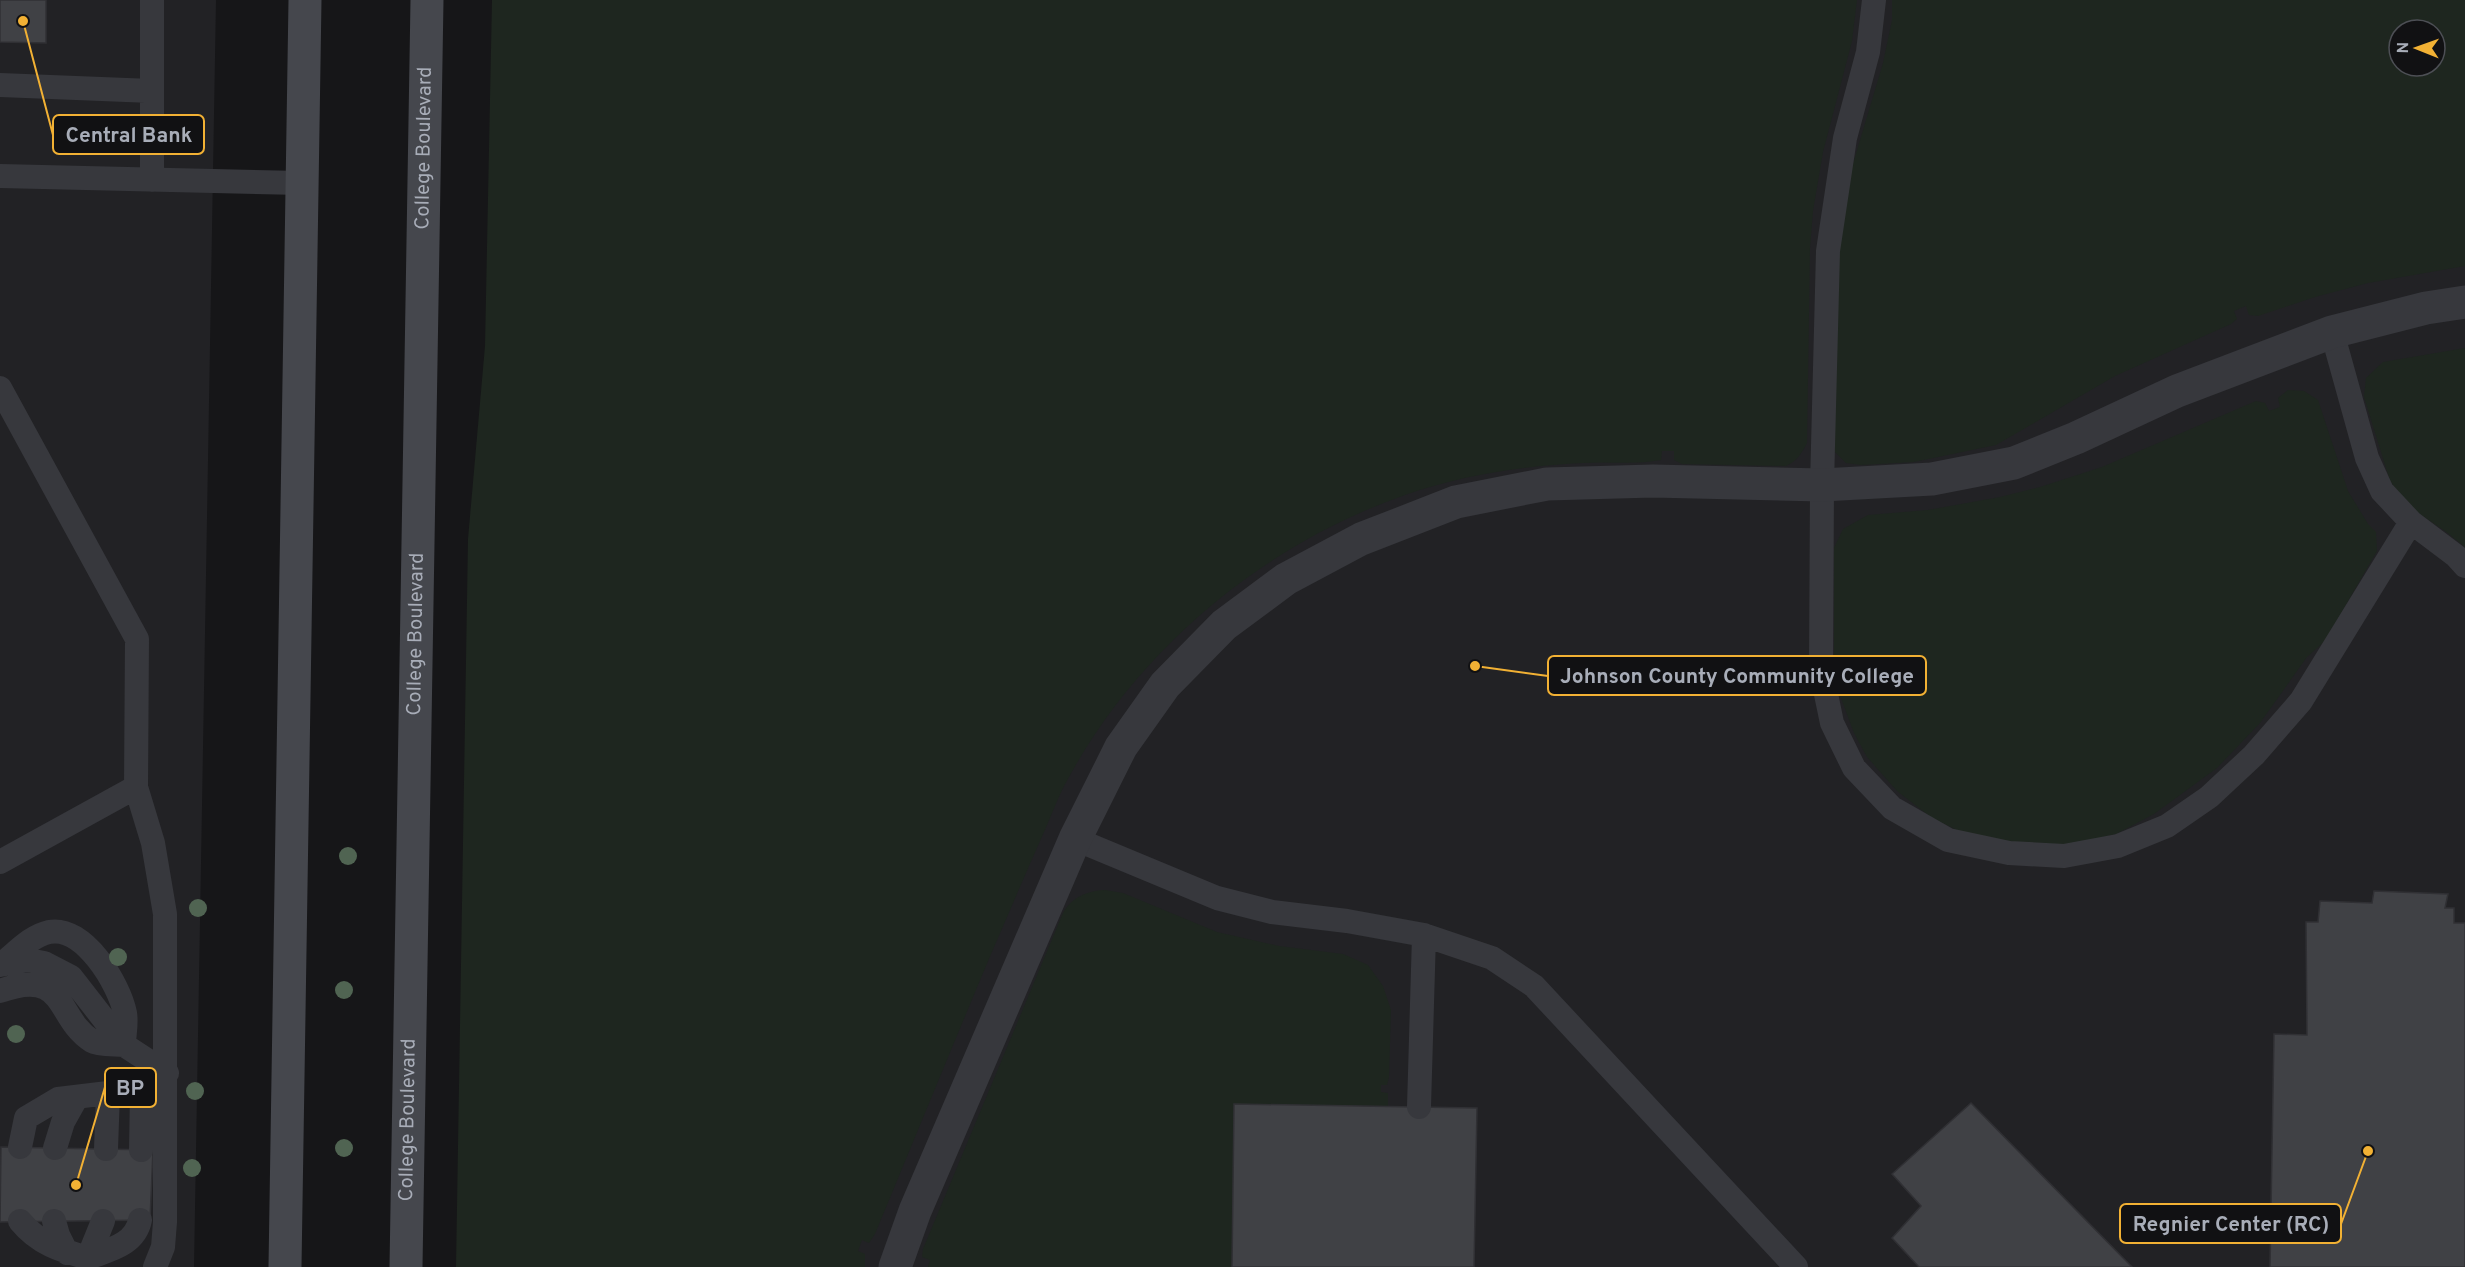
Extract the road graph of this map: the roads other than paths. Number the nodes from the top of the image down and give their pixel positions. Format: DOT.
graph roads {
  1 [pos="152,0"];
  2 [pos="305,0"];
  3 [pos="427,0"];
  4 [pos="1874,0"];
  5 [pos="0,85"];
  6 [pos="152,91"];
  7 [pos="0,176"];
  8 [pos="152,180"];
  9 [pos="302,183"];
  10 [pos="2465,302"];
  11 [pos="2332,333"];
  12 [pos="0,388"];
  13 [pos="1822,485"];
  14 [pos="2411,522"];
  15 [pos="2465,566"];
  16 [pos="136,787"];
  17 [pos="1075,839"];
  18 [pos="0,862"];
  19 [pos="1424,935"];
  20 [pos="2,964"];
  21 [pos="0,991"];
  22 [pos="124,1045"];
  23 [pos="166,1073"];
  24 [pos="142,1092"];
  25 [pos="108,1093"];
  26 [pos="77,1097"];
  27 [pos="1419,1107"];
  28 [pos="20,1148"];
  29 [pos="55,1148"];
  30 [pos="106,1149"];
  31 [pos="141,1150"];
  32 [pos="140,1220"];
  33 [pos="20,1221"];
  34 [pos="54,1221"];
  35 [pos="103,1221"];
  36 [pos="81,1259"];
  37 [pos="155,1267"];
  38 [pos="285,1267"];
  39 [pos="406,1267"];
  40 [pos="895,1267"];
  41 [pos="1796,1267"];
  1 -- 6 [label="lane"];
  2 -- 9 [label="main road"];
  3 -- 39 [label="main road, College Boulevard"];
  4 -- 13 [label="lane"];
  5 -- 6 [label="lane"];
  6 -- 8 [label="lane"];
  7 -- 8 [label="lane"];
  8 -- 9 [label="lane"];
  9 -- 38 [label="main road"];
  10 -- 11 [label="street"];
  11 -- 13 [label="street"];
  11 -- 14 [label="lane"];
  12 -- 16 [label="lane"];
  13 -- 14 [label="lane"];
  13 -- 17 [label="street"];
  14 -- 15 [label="lane"];
  16 -- 18 [label="lane"];
  16 -- 23 [label="lane"];
  17 -- 19 [label="lane"];
  17 -- 40 [label="street"];
  19 -- 27 [label="lane"];
  19 -- 41 [label="lane"];
  20 -- 22 [label="lane"];
  20 -- 22 [label="lane"];
  21 -- 22 [label="lane"];
  22 -- 23 [label="lane"];
  23 -- 24 [label="lane"];
  23 -- 37 [label="lane"];
  24 -- 25 [label="lane"];
  24 -- 31 [label="lane"];
  25 -- 26 [label="lane"];
  25 -- 30 [label="lane"];
  26 -- 28 [label="lane"];
  26 -- 29 [label="lane"];
  32 -- 36 [label="lane"];
  33 -- 36 [label="lane"];
  34 -- 36 [label="lane"];
  35 -- 36 [label="lane"];
}
